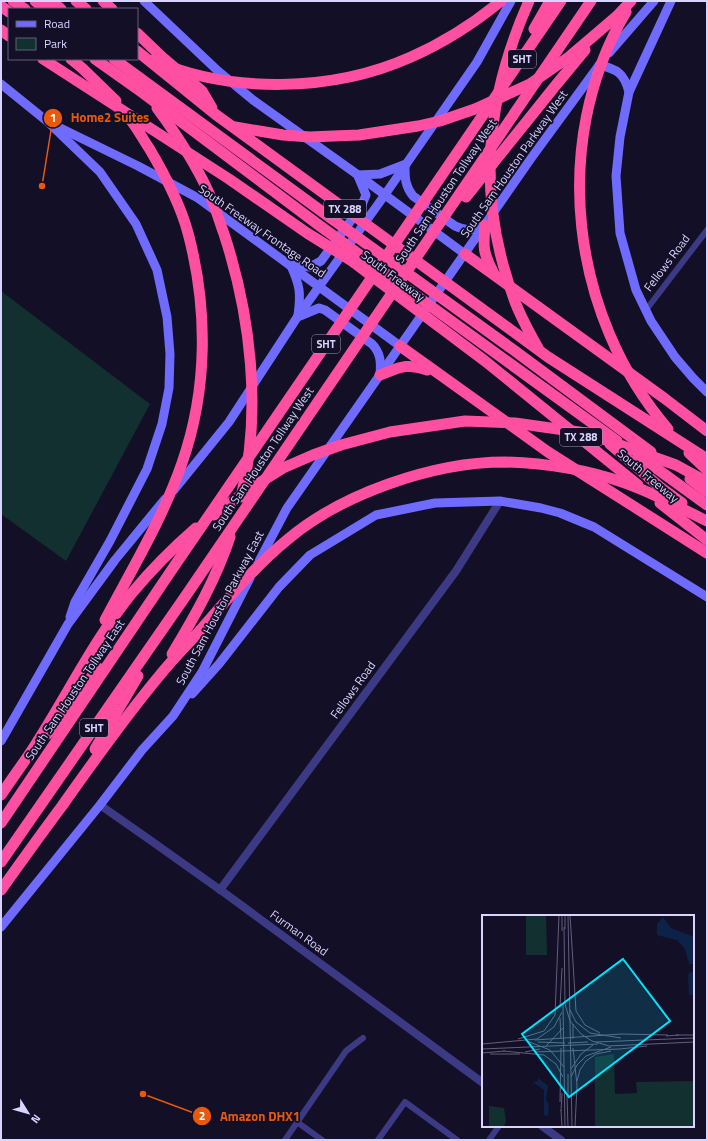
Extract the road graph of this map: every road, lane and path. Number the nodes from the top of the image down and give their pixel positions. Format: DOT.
graph roads {
  1 [pos="13,1"];
  2 [pos="35,1"];
  3 [pos="51,1"];
  4 [pos="76,1"];
  5 [pos="103,1"];
  6 [pos="144,1"];
  7 [pos="501,1"];
  8 [pos="511,1"];
  9 [pos="529,1"];
  10 [pos="550,1"];
  11 [pos="561,1"];
  12 [pos="590,1"];
  13 [pos="627,1"];
  14 [pos="632,1"];
  15 [pos="654,1"];
  16 [pos="671,1"];
  17 [pos="24,8"];
  18 [pos="45,8"];
  19 [pos="61,8"];
  20 [pos="85,8"];
  21 [pos="111,8"];
  22 [pos="138,34"];
  23 [pos="138,52"];
  24 [pos="138,53"];
  25 [pos="45,60"];
  26 [pos="72,60"];
  27 [pos="84,60"];
  28 [pos="96,60"];
  29 [pos="115,60"];
  30 [pos="119,60"];
  31 [pos="599,65"];
  32 [pos="1,84"];
  33 [pos="629,92"];
  34 [pos="215,114"];
  35 [pos="482,117"];
  36 [pos="48,122"];
  37 [pos="406,164"];
  38 [pos="358,175"];
  39 [pos="384,196"];
  40 [pos="485,225"];
  41 [pos="707,230"];
  42 [pos="465,254"];
  43 [pos="291,265"];
  44 [pos="494,275"];
  45 [pos="320,286"];
  46 [pos="646,310"];
  47 [pos="298,316"];
  48 [pos="356,345"];
  49 [pos="400,346"];
  50 [pos="439,374"];
  51 [pos="380,375"];
  52 [pos="707,392"];
  53 [pos="707,431"];
  54 [pos="707,459"];
  55 [pos="707,470"];
  56 [pos="707,482"];
  57 [pos="707,492"];
  58 [pos="500,501"];
  59 [pos="707,506"];
  60 [pos="707,521"];
  61 [pos="707,540"];
  62 [pos="707,553"];
  63 [pos="171,572"];
  64 [pos="186,595"];
  65 [pos="707,597"];
  66 [pos="68,624"];
  67 [pos="160,675"];
  68 [pos="74,679"];
  69 [pos="173,716"];
  70 [pos="1,741"];
  71 [pos="1,796"];
  72 [pos="100,805"];
  73 [pos="1,823"];
  74 [pos="1,862"];
  75 [pos="1,890"];
  76 [pos="220,890"];
  77 [pos="1,894"];
  78 [pos="1,927"];
  79 [pos="363,1038"];
  80 [pos="482,1082"];
  81 [pos="297,1122"];
  82 [pos="498,1127"];
  83 [pos="543,1127"];
  84 [pos="285,1140"];
  85 [pos="322,1140"];
  86 [pos="378,1140"];
  87 [pos="457,1140"];
  88 [pos="489,1140"];
  89 [pos="561,1140"];
  1 -- 17 [label="highway"];
  2 -- 18 [label="highway"];
  3 -- 19 [label="highway"];
  4 -- 20 [label="highway"];
  5 -- 21 [label="highway"];
  6 -- 38 [label="main road"];
  7 -- 23 [label="highway"];
  8 -- 37 [label="main road"];
  9 -- 60 [label="highway"];
  10 -- 35 [label="highway"];
  11 -- 35 [label="highway, South Sam Houston Tollway West / SHT"];
  12 -- 48 [label="highway, South Sam Houston Tollway West / SHT"];
  13 -- 48 [label="highway"];
  14 -- 27 [label="highway"];
  14 -- 55 [label="highway"];
  15 -- 31 [label="main road, South Sam Houston Parkway West"];
  16 -- 33 [label="main road"];
  22 -- 34 [label="highway"];
  24 -- 34 [label="highway, South Freeway / TX 288"];
  25 -- 61 [label="highway, South Freeway / TX 288"];
  26 -- 68 [label="highway"];
  28 -- 59 [label="highway"];
  29 -- 57 [label="highway"];
  30 -- 67 [label="highway"];
  31 -- 33 [label="main road"];
  31 -- 40 [label="main road, South Sam Houston Parkway West"];
  32 -- 36 [label="main road, South Freeway Frontage Road"];
  33 -- 46 [label="main road"];
  34 -- 54 [label="highway, South Freeway / TX 288"];
  35 -- 63 [label="highway, South Sam Houston Tollway West / SHT"];
  36 -- 43 [label="main road, South Freeway Frontage Road"];
  36 -- 66 [label="main road"];
  37 -- 38 [label="main road"];
  37 -- 39 [label="main road"];
  37 -- 40 [label="main road"];
  38 -- 39 [label="main road"];
  38 -- 43 [label="main road"];
  39 -- 42 [label="main road"];
  39 -- 45 [label="main road"];
  40 -- 42 [label="main road, South Sam Houston Parkway West"];
  40 -- 44 [label="highway"];
  41 -- 46 [label="street, Fellows Road"];
  42 -- 44 [label="highway"];
  42 -- 49 [label="main road, South Sam Houston Parkway West"];
  43 -- 45 [label="main road, South Freeway Frontage Road"];
  43 -- 47 [label="main road"];
  44 -- 53 [label="highway"];
  45 -- 47 [label="main road"];
  45 -- 49 [label="main road, South Freeway Frontage Road"];
  46 -- 52 [label="main road"];
  47 -- 51 [label="main road"];
  47 -- 66 [label="main road"];
  48 -- 64 [label="highway, South Sam Houston Tollway West / SHT"];
  49 -- 50 [label="highway"];
  49 -- 51 [label="main road, South Sam Houston Parkway East"];
  50 -- 51 [label="highway"];
  50 -- 62 [label="highway"];
  51 -- 69 [label="main road, South Sam Houston Parkway East"];
  56 -- 68 [label="highway"];
  58 -- 65 [label="main road"];
  58 -- 69 [label="main road"];
  58 -- 76 [label="street, Fellows Road"];
  60 -- 67 [label="highway"];
  63 -- 71 [label="highway"];
  63 -- 73 [label="highway, South Sam Houston Tollway East / SHT"];
  64 -- 74 [label="highway, SHT"];
  64 -- 77 [label="highway"];
  66 -- 70 [label="main road"];
  67 -- 75 [label="highway"];
  68 -- 71 [label="highway"];
  69 -- 72 [label="main road, South Sam Houston Parkway East"];
  72 -- 76 [label="street, Furman Road"];
  72 -- 78 [label="main road, South Sam Houston Parkway East"];
  76 -- 80 [label="street, Furman Road"];
  79 -- 81 [label="street"];
  81 -- 84 [label="street"];
  81 -- 85 [label="street"];
  82 -- 88 [label="street"];
  83 -- 89 [label="street"];
  86 -- 87 [label="street"];
}
